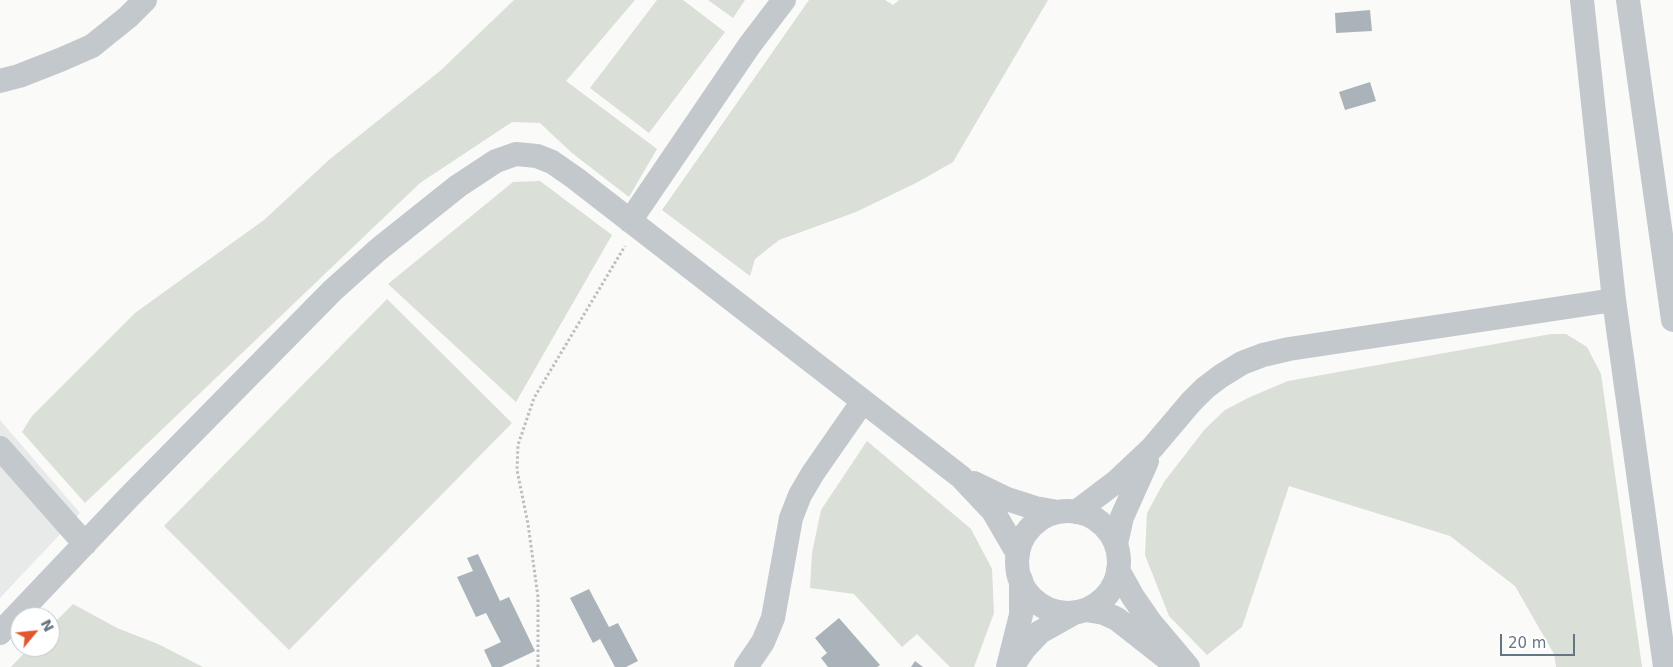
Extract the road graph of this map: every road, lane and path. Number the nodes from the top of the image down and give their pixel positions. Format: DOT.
graph roads {
  1 [pos="145,0"];
  2 [pos="784,0"];
  3 [pos="1582,0"];
  4 [pos="1628,0"];
  5 [pos="0,81"];
  6 [pos="634,223"];
  7 [pos="1614,300"];
  8 [pos="1673,320"];
  9 [pos="863,401"];
  10 [pos="0,448"];
  11 [pos="1152,448"];
  12 [pos="962,477"];
  13 [pos="1067,512"];
  14 [pos="85,544"];
  15 [pos="1116,544"];
  16 [pos="1018,554"];
  17 [pos="1118,570"];
  18 [pos="1021,580"];
  19 [pos="1080,611"];
  20 [pos="0,634"];
  21 [pos="538,667"];
  22 [pos="746,667"];
  23 [pos="1010,667"];
  24 [pos="1178,667"];
  25 [pos="1188,667"];
  26 [pos="1666,667"];
  1 -- 5 [label="street"];
  2 -- 6 [label="street"];
  3 -- 7 [label="street"];
  4 -- 8 [label="street"];
  6 -- 9 [label="street"];
  6 -- 14 [label="street"];
  6 -- 21 [label="path"];
  7 -- 11 [label="street"];
  7 -- 26 [label="street"];
  9 -- 12 [label="street"];
  9 -- 22 [label="street"];
  10 -- 14 [label="street"];
  11 -- 13 [label="street"];
  11 -- 15 [label="street"];
  12 -- 13 [label="street"];
  12 -- 16 [label="street"];
  13 -- 15 [label="street"];
  13 -- 16 [label="street"];
  14 -- 20 [label="street"];
  15 -- 17 [label="street"];
  16 -- 18 [label="street"];
  17 -- 19 [label="street"];
  17 -- 25 [label="street"];
  18 -- 19 [label="street"];
  18 -- 23 [label="street"];
  19 -- 23 [label="street"];
  19 -- 24 [label="street"];
}
